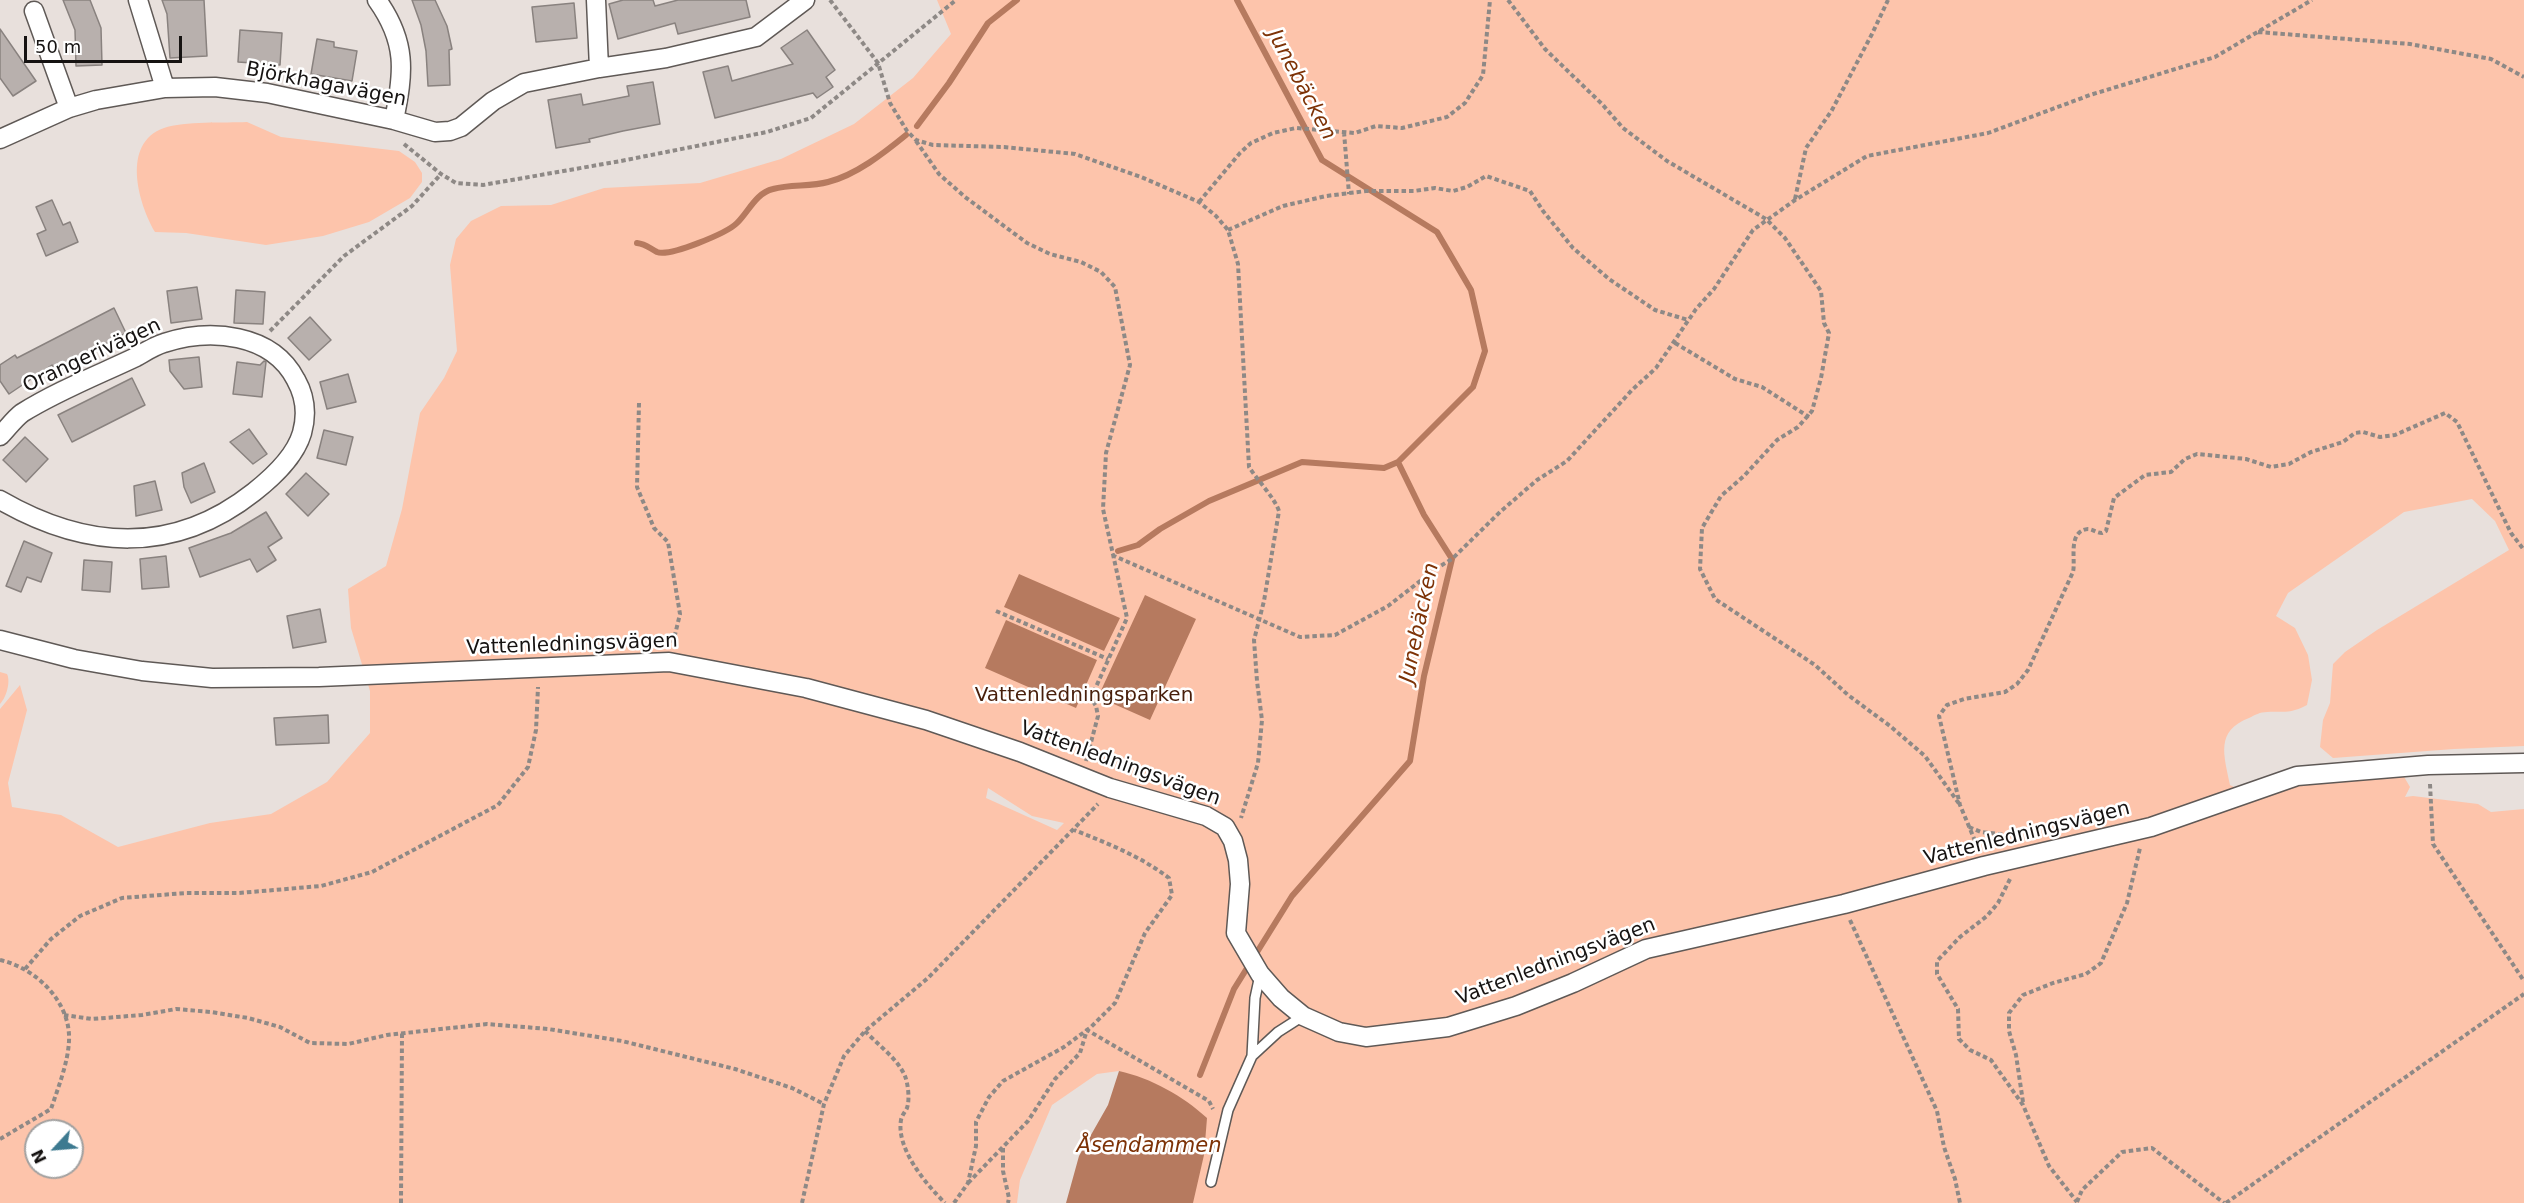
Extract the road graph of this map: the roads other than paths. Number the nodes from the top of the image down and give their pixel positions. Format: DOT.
graph roads {
  1 [pos="138,0"];
  2 [pos="377,0"];
  3 [pos="596,0"];
  4 [pos="805,0"];
  5 [pos="34,10"];
  6 [pos="599,68"];
  7 [pos="165,88"];
  8 [pos="69,108"];
  9 [pos="394,120"];
  10 [pos="0,139"];
  11 [pos="0,436"];
  12 [pos="0,500"];
  13 [pos="0,640"];
  14 [pos="2524,763"];
  15 [pos="1260,974"];
  16 [pos="1303,1016"];
  17 [pos="1252,1056"];
  18 [pos="1212,1182"];
  1 -- 7 [label="street"];
  2 -- 9 [label="street"];
  3 -- 6 [label="street"];
  4 -- 6 [label="street, Björkhagavägen"];
  5 -- 8 [label="street"];
  6 -- 9 [label="street, Björkhagavägen"];
  7 -- 8 [label="street, Björkhagavägen"];
  7 -- 9 [label="street, Björkhagavägen"];
  8 -- 10 [label="street, Björkhagavägen"];
  11 -- 12 [label="street, Orangerivägen"];
  13 -- 15 [label="street, Vattenledningsvägen"];
  14 -- 16 [label="street, Vattenledningsvägen"];
  15 -- 16 [label="street, Vattenledningsvägen"];
  15 -- 17 [label="lane"];
  16 -- 17 [label="lane"];
  17 -- 18 [label="lane"];
}
